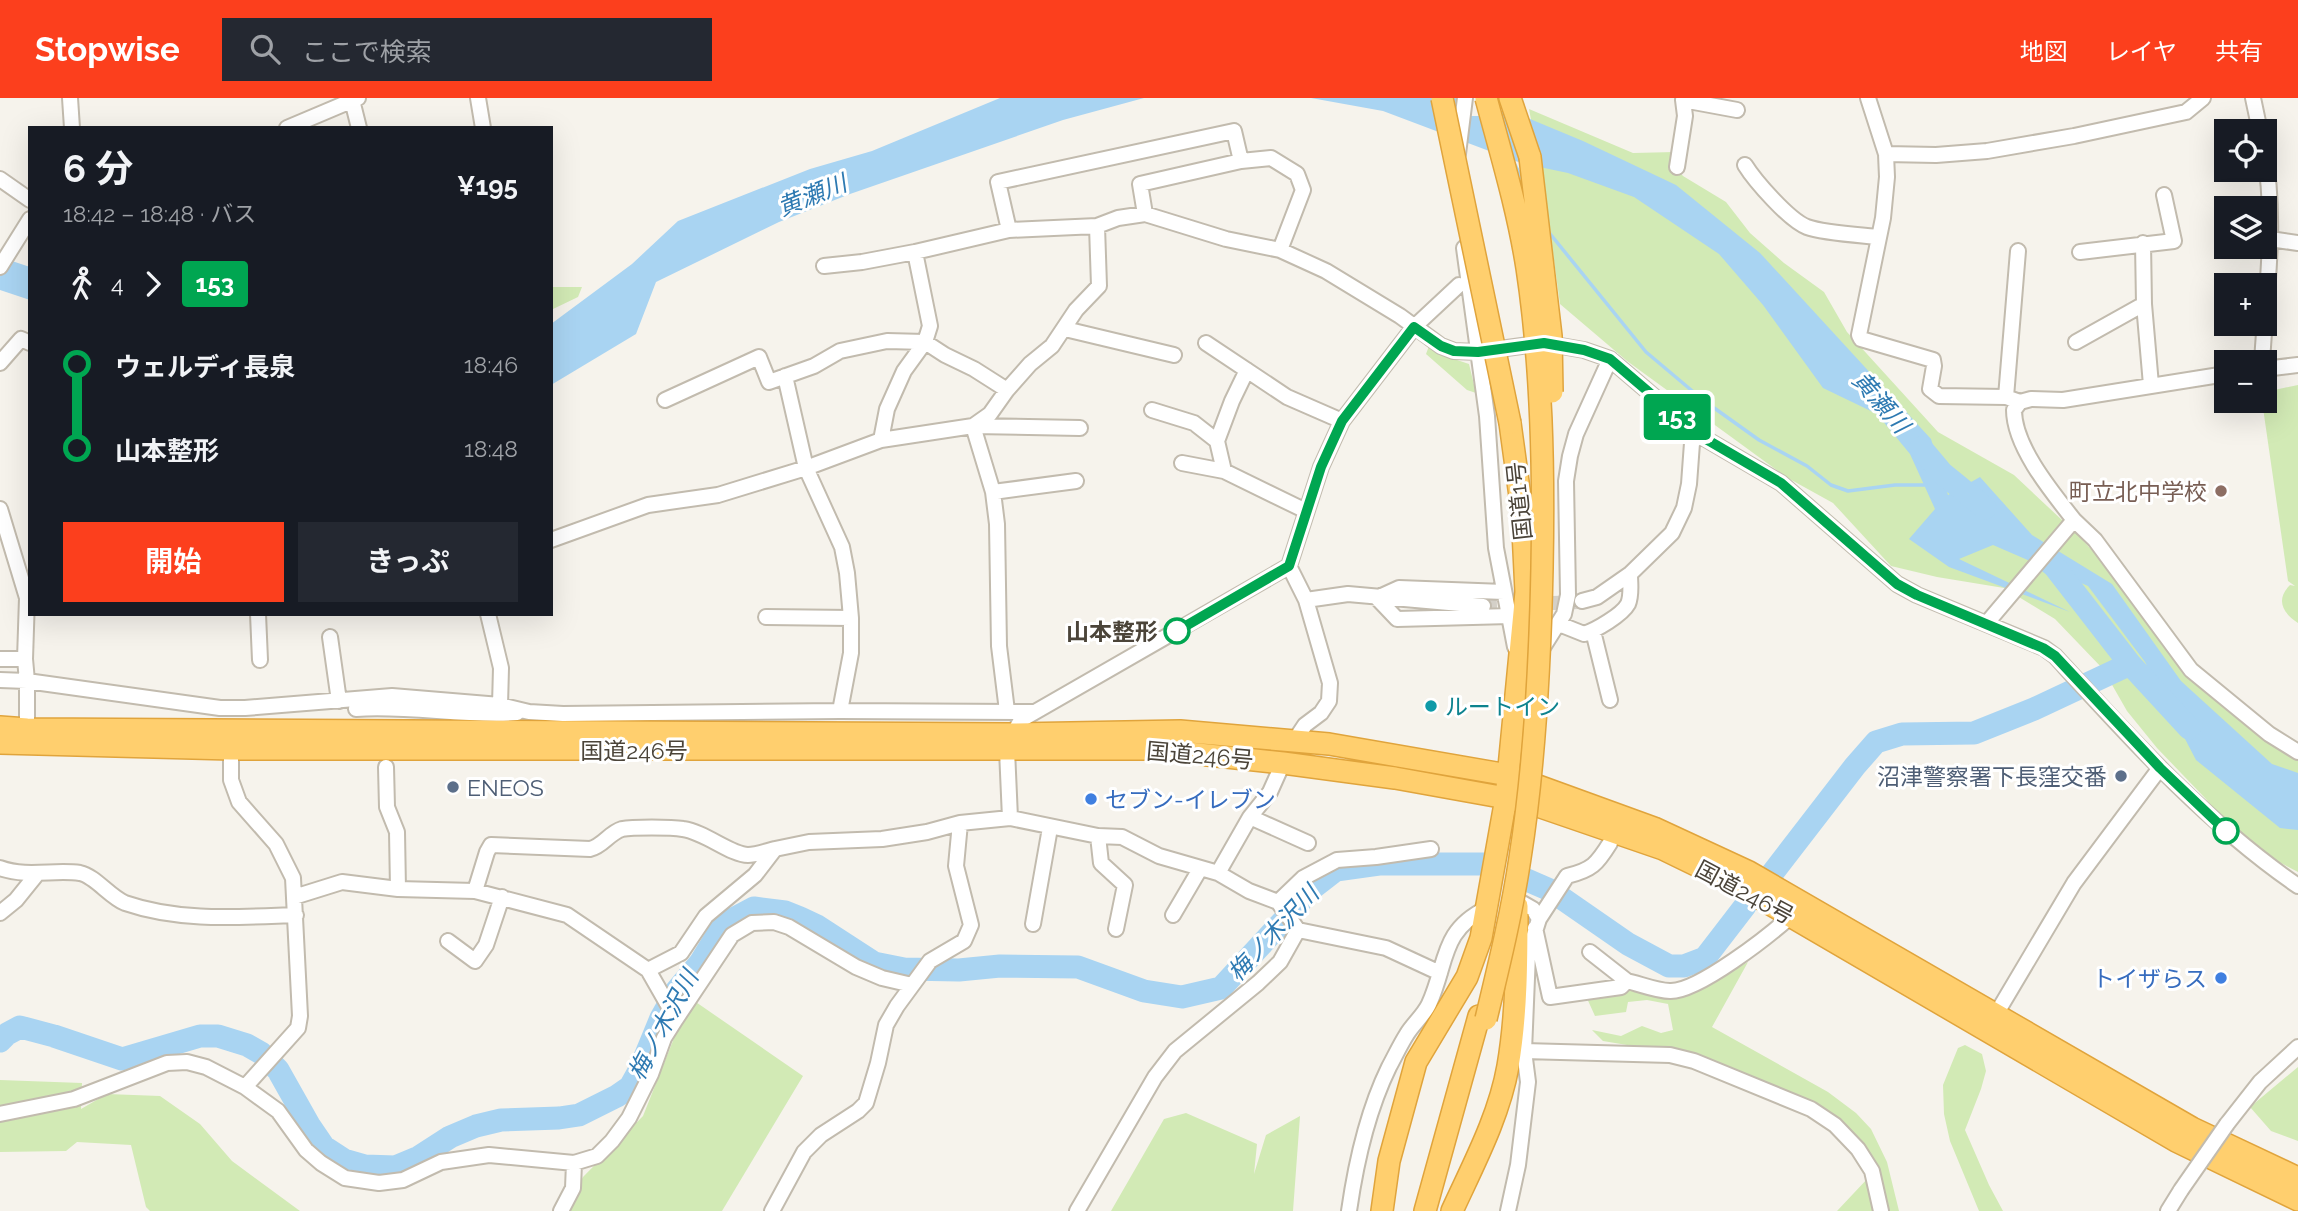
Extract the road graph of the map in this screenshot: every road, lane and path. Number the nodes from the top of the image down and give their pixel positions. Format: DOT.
graph roads {
  1 [pos="71,98"];
  2 [pos="478,98"];
  3 [pos="1442,98"];
  4 [pos="1465,98"];
  5 [pos="1472,98"];
  6 [pos="1486,98"];
  7 [pos="1510,98"];
  8 [pos="1517,98"];
  9 [pos="1868,98"];
  10 [pos="2203,98"];
  11 [pos="2253,98"];
  12 [pos="1684,99"];
  13 [pos="350,100"];
  14 [pos="1737,110"];
  15 [pos="2257,119"];
  16 [pos="72,126"];
  17 [pos="292,126"];
  18 [pos="358,126"];
  19 [pos="483,126"];
  20 [pos="1886,154"];
  21 [pos="1530,157"];
  22 [pos="1241,161"];
  23 [pos="1745,164"];
  24 [pos="1677,167"];
  25 [pos="0,179"];
  26 [pos="2164,195"];
  27 [pos="28,199"];
  28 [pos="1145,214"];
  29 [pos="1097,226"];
  30 [pos="26,229"];
  31 [pos="1009,230"];
  32 [pos="1879,237"];
  33 [pos="2277,240"];
  34 [pos="2143,243"];
  35 [pos="2298,243"];
  36 [pos="1280,250"];
  37 [pos="2018,251"];
  38 [pos="2080,252"];
  39 [pos="915,253"];
  40 [pos="2269,259"];
  41 [pos="824,266"];
  42 [pos="0,267"];
  43 [pos="1460,285"];
  44 [pos="2144,304"];
  45 [pos="1414,327"];
  46 [pos="1065,328"];
  47 [pos="28,342"];
  48 [pos="925,342"];
  49 [pos="2076,342"];
  50 [pos="1206,343"];
  51 [pos="2263,350"];
  52 [pos="1478,352"];
  53 [pos="1174,355"];
  54 [pos="1610,359"];
  55 [pos="0,363"];
  56 [pos="2298,365"];
  57 [pos="2277,367"];
  58 [pos="1247,370"];
  59 [pos="785,376"];
  60 [pos="2214,376"];
  61 [pos="2151,385"];
  62 [pos="1007,390"];
  63 [pos="2013,399"];
  64 [pos="664,400"];
  65 [pos="1152,410"];
  66 [pos="1342,421"];
  67 [pos="973,426"];
  68 [pos="1080,428"];
  69 [pos="1699,435"];
  70 [pos="881,440"];
  71 [pos="1217,441"];
  72 [pos="1182,463"];
  73 [pos="806,468"];
  74 [pos="1224,471"];
  75 [pos="1076,481"];
  76 [pos="993,492"];
  77 [pos="0,509"];
  78 [pos="1306,510"];
  79 [pos="2069,526"];
  80 [pos="553,539"];
  81 [pos="28,550"];
  82 [pos="14,553"];
  83 [pos="1289,566"];
  84 [pos="1630,574"];
  85 [pos="1504,592"];
  86 [pos="28,598"];
  87 [pos="1377,598"];
  88 [pos="1306,600"];
  89 [pos="1582,601"];
  90 [pos="1483,606"];
  91 [pos="258,616"];
  92 [pos="488,616"];
  93 [pos="1510,616"];
  94 [pos="766,617"];
  95 [pos="851,618"];
  96 [pos="1559,624"];
  97 [pos="1986,624"];
  98 [pos="1593,631"];
  99 [pos="330,637"];
  100 [pos="1542,649"];
  101 [pos="0,659"];
  102 [pos="25,659"];
  103 [pos="260,660"];
  104 [pos="1519,669"];
  105 [pos="0,680"];
  106 [pos="27,681"];
  107 [pos="1610,700"];
  108 [pos="340,701"];
  109 [pos="500,705"];
  110 [pos="245,708"];
  111 [pos="840,711"];
  112 [pos="1007,711"];
  113 [pos="529,712"];
  114 [pos="1033,712"];
  115 [pos="0,727"];
  116 [pos="27,729"];
  117 [pos="1295,740"];
  118 [pos="1010,742"];
  119 [pos="0,743"];
  120 [pos="231,749"];
  121 [pos="2298,752"];
  122 [pos="1283,763"];
  123 [pos="386,767"];
  124 [pos="2160,768"];
  125 [pos="1508,775"];
  126 [pos="1530,793"];
  127 [pos="1506,797"];
  128 [pos="1250,817"];
  129 [pos="1010,818"];
  130 [pos="960,823"];
  131 [pos="1051,828"];
  132 [pos="1098,836"];
  133 [pos="1308,842"];
  134 [pos="1610,843"];
  135 [pos="775,849"];
  136 [pos="1432,849"];
  137 [pos="0,868"];
  138 [pos="1200,869"];
  139 [pos="1218,873"];
  140 [pos="37,874"];
  141 [pos="2298,886"];
  142 [pos="398,889"];
  143 [pos="475,891"];
  144 [pos="294,897"];
  145 [pos="502,897"];
  146 [pos="1778,897"];
  147 [pos="1517,900"];
  148 [pos="1279,904"];
  149 [pos="1487,908"];
  150 [pos="0,913"];
  151 [pos="296,915"];
  152 [pos="1173,915"];
  153 [pos="1791,916"];
  154 [pos="1537,923"];
  155 [pos="1033,924"];
  156 [pos="1297,928"];
  157 [pos="1116,929"];
  158 [pos="448,941"];
  159 [pos="1590,952"];
  160 [pos="648,970"];
  161 [pos="1440,973"];
  162 [pos="1627,981"];
  163 [pos="914,983"];
  164 [pos="674,1017"];
  165 [pos="1483,1017"];
  166 [pos="1990,1023"];
  167 [pos="2298,1047"];
  168 [pos="1524,1051"];
  169 [pos="245,1087"];
  170 [pos="0,1114"];
  171 [pos="574,1163"];
  172 [pos="2298,1178"];
  173 [pos="2298,1200"];
  174 [pos="561,1211"];
  175 [pos="772,1211"];
  176 [pos="1077,1211"];
  177 [pos="1349,1211"];
  178 [pos="1382,1211"];
  179 [pos="1425,1211"];
  180 [pos="1433,1211"];
  181 [pos="1452,1211"];
  182 [pos="1508,1211"];
  183 [pos="1881,1211"];
  184 [pos="2168,1211"];
  1 -- 16 [label="street"];
  2 -- 19 [label="street"];
  3 -- 104 [label="highway, 国道1号, bridge"];
  4 -- 52 [label="street, bridge"];
  5 -- 165 [label="highway"];
  6 -- 165 [label="highway, bridge"];
  7 -- 21 [label="highway, 国道1号"];
  8 -- 21 [label="street"];
  9 -- 20 [label="street"];
  10 -- 20 [label="street"];
  11 -- 15 [label="street"];
  12 -- 14 [label="street"];
  12 -- 24 [label="street"];
  13 -- 17 [label="street"];
  13 -- 18 [label="street"];
  20 -- 32 [label="street"];
  21 -- 100 [label="highway, 国道1号, bridge"];
  22 -- 28 [label="street"];
  22 -- 31 [label="street"];
  22 -- 36 [label="street"];
  23 -- 32 [label="street"];
  25 -- 27 [label="street"];
  26 -- 34 [label="street"];
  28 -- 29 [label="street"];
  28 -- 36 [label="street"];
  29 -- 31 [label="street"];
  29 -- 46 [label="street"];
  30 -- 42 [label="street"];
  31 -- 39 [label="street"];
  32 -- 63 [label="street"];
  33 -- 35 [label="street"];
  34 -- 38 [label="street"];
  34 -- 44 [label="street"];
  36 -- 45 [label="street"];
  37 -- 63 [label="street"];
  39 -- 41 [label="street"];
  39 -- 48 [label="street"];
  40 -- 51 [label="street"];
  43 -- 45 [label="street"];
  44 -- 49 [label="street"];
  44 -- 61 [label="street"];
  45 -- 52 [label="street"];
  45 -- 66 [label="street"];
  46 -- 53 [label="street"];
  46 -- 62 [label="street"];
  47 -- 55 [label="street"];
  48 -- 59 [label="street"];
  48 -- 62 [label="street"];
  48 -- 70 [label="street"];
  50 -- 58 [label="street"];
  52 -- 54 [label="street"];
  52 -- 85 [label="street"];
  54 -- 69 [label="street"];
  54 -- 96 [label="street"];
  56 -- 57 [label="street"];
  58 -- 66 [label="street"];
  58 -- 71 [label="street"];
  59 -- 64 [label="street"];
  59 -- 73 [label="street"];
  60 -- 61 [label="street"];
  61 -- 63 [label="street"];
  62 -- 67 [label="street"];
  63 -- 79 [label="street"];
  65 -- 71 [label="street"];
  66 -- 78 [label="street"];
  67 -- 68 [label="street"];
  67 -- 70 [label="street"];
  67 -- 76 [label="street"];
  69 -- 84 [label="street"];
  69 -- 97 [label="street"];
  70 -- 73 [label="street"];
  71 -- 74 [label="street"];
  72 -- 74 [label="street"];
  73 -- 80 [label="street"];
  73 -- 95 [label="street"];
  74 -- 78 [label="street"];
  75 -- 76 [label="street"];
  76 -- 112 [label="street"];
  77 -- 82 [label="street"];
  78 -- 83 [label="street"];
  79 -- 97 [label="street"];
  79 -- 121 [label="street"];
  81 -- 82 [label="street"];
  82 -- 86 [label="street"];
  83 -- 88 [label="street"];
  83 -- 114 [label="street"];
  84 -- 89 [label="street"];
  84 -- 98 [label="street"];
  85 -- 87 [label="street"];
  85 -- 93 [label="street"];
  86 -- 102 [label="street"];
  87 -- 88 [label="street"];
  87 -- 90 [label="street"];
  87 -- 93 [label="street"];
  88 -- 117 [label="street"];
  91 -- 103 [label="street"];
  92 -- 109 [label="street"];
  93 -- 104 [label="street"];
  94 -- 95 [label="street"];
  95 -- 111 [label="street"];
  96 -- 98 [label="street"];
  96 -- 100 [label="street"];
  97 -- 124 [label="street"];
  98 -- 107 [label="street"];
  99 -- 108 [label="street"];
  100 -- 126 [label="highway, 国道1号"];
  101 -- 102 [label="street"];
  102 -- 106 [label="street"];
  104 -- 125 [label="highway, 国道1号"];
  105 -- 106 [label="street"];
  106 -- 110 [label="street"];
  106 -- 116 [label="street"];
  108 -- 109 [label="street"];
  108 -- 110 [label="street"];
  109 -- 113 [label="street"];
  110 -- 113 [label="street"];
  111 -- 112 [label="street"];
  111 -- 113 [label="street"];
  112 -- 114 [label="street"];
  114 -- 118 [label="street"];
  115 -- 116 [label="highway, 国道246号"];
  116 -- 118 [label="highway, 国道246号"];
  117 -- 118 [label="highway, 国道246号"];
  117 -- 125 [label="highway, 国道246号"];
  118 -- 120 [label="highway, 国道246号"];
  118 -- 122 [label="highway, 国道246号"];
  118 -- 129 [label="street"];
  119 -- 120 [label="highway, 国道246号"];
  120 -- 144 [label="street"];
  122 -- 127 [label="highway, 国道246号"];
  122 -- 128 [label="street"];
  123 -- 142 [label="street"];
  124 -- 141 [label="street"];
  124 -- 166 [label="street"];
  125 -- 126 [label="highway, 国道246号"];
  125 -- 127 [label="highway, 国道1号"];
  126 -- 127 [label="highway, 国道246号"];
  126 -- 146 [label="highway, 国道246号"];
  126 -- 147 [label="highway, 国道1号"];
  127 -- 149 [label="highway, 国道1号"];
  128 -- 133 [label="street"];
  128 -- 139 [label="street"];
  129 -- 130 [label="street"];
  129 -- 131 [label="street"];
  130 -- 135 [label="street"];
  130 -- 163 [label="street"];
  131 -- 132 [label="street"];
  131 -- 155 [label="street"];
  132 -- 138 [label="street"];
  132 -- 157 [label="street"];
  134 -- 154 [label="street"];
  135 -- 143 [label="street"];
  135 -- 160 [label="street"];
  136 -- 148 [label="street"];
  137 -- 140 [label="street"];
  138 -- 139 [label="street"];
  138 -- 152 [label="street"];
  139 -- 148 [label="street"];
  140 -- 150 [label="street"];
  140 -- 151 [label="street"];
  142 -- 143 [label="street"];
  142 -- 144 [label="street"];
  143 -- 145 [label="street"];
  144 -- 151 [label="street"];
  145 -- 158 [label="street"];
  145 -- 160 [label="street"];
  146 -- 153 [label="highway, 国道246号"];
  146 -- 166 [label="highway, 国道246号"];
  147 -- 154 [label="street"];
  147 -- 181 [label="highway, 国道1号"];
  148 -- 156 [label="street"];
  149 -- 161 [label="street"];
  149 -- 178 [label="highway, 国道1号"];
  151 -- 169 [label="street"];
  153 -- 162 [label="street"];
  153 -- 166 [label="highway, 国道246号"];
  154 -- 162 [label="street"];
  154 -- 168 [label="street"];
  156 -- 161 [label="street"];
  156 -- 176 [label="street"];
  159 -- 162 [label="street"];
  160 -- 164 [label="street"];
  161 -- 177 [label="street"];
  163 -- 164 [label="street"];
  163 -- 175 [label="street"];
  164 -- 171 [label="street"];
  165 -- 179 [label="highway"];
  165 -- 180 [label="highway"];
  166 -- 172 [label="highway, 国道246号"];
  166 -- 173 [label="highway, 国道246号"];
  167 -- 184 [label="street, bridge"];
  168 -- 182 [label="street"];
  168 -- 183 [label="street"];
  169 -- 170 [label="street"];
  169 -- 171 [label="street"];
  171 -- 174 [label="street"];
}
